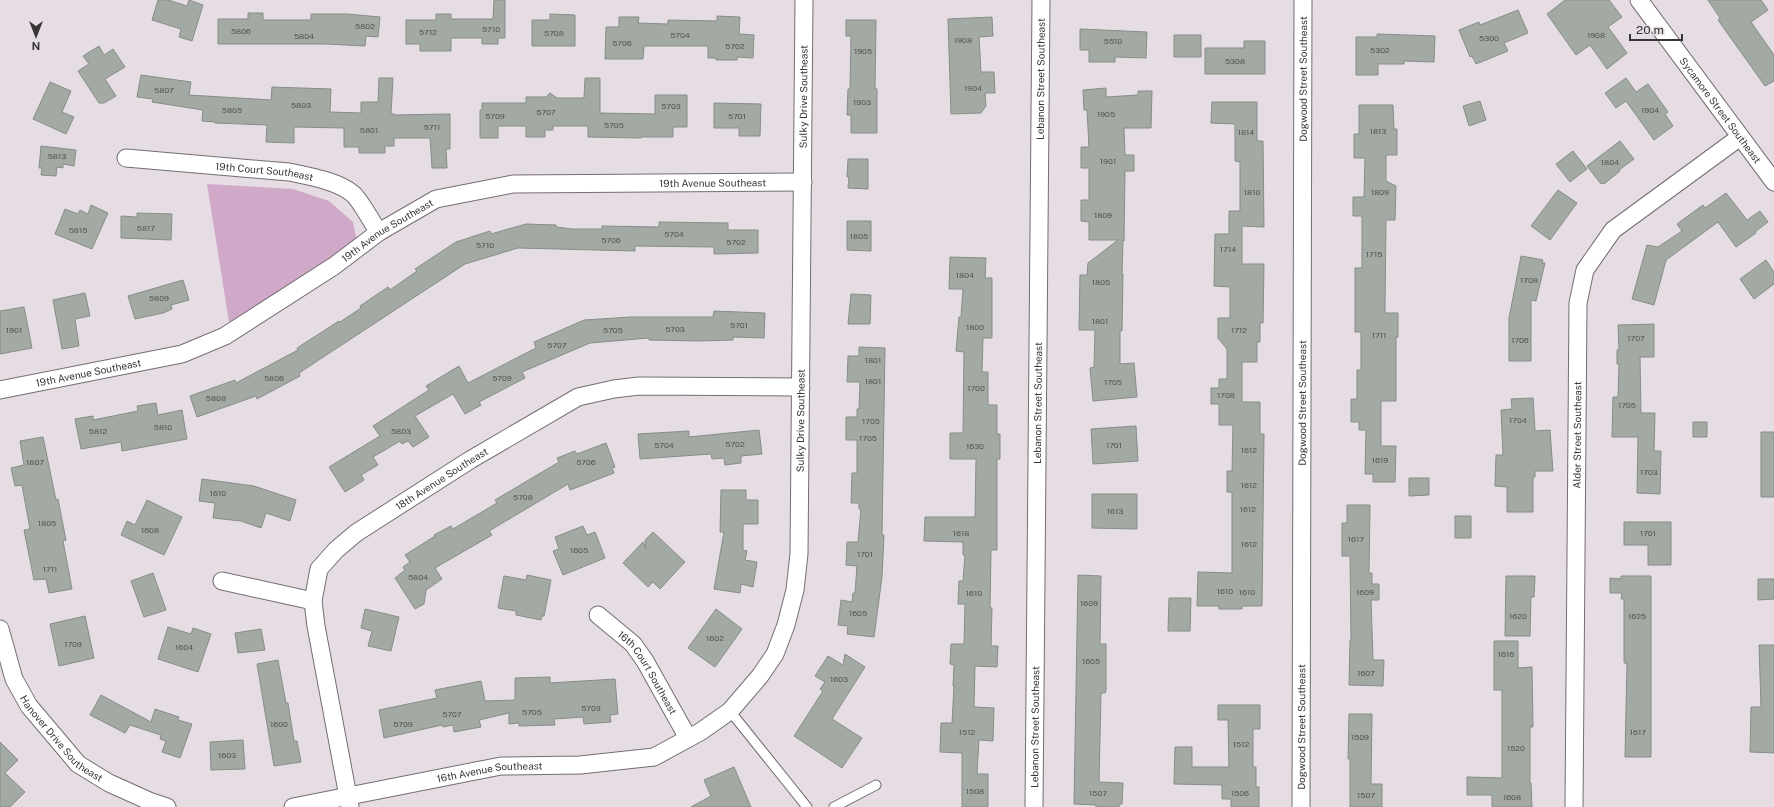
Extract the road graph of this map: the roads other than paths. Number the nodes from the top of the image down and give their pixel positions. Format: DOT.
graph roads {
  1 [pos="804,0"];
  2 [pos="1042,0"];
  3 [pos="1303,0"];
  4 [pos="1639,0"];
  5 [pos="1740,137"];
  6 [pos="126,158"];
  7 [pos="803,182"];
  8 [pos="1774,182"];
  9 [pos="379,232"];
  10 [pos="802,387"];
  11 [pos="0,390"];
  12 [pos="222,581"];
  13 [pos="313,601"];
  14 [pos="598,615"];
  15 [pos="0,629"];
  16 [pos="730,711"];
  17 [pos="688,738"];
  18 [pos="632,759"];
  19 [pos="876,785"];
  20 [pos="349,801"];
  21 [pos="147,804"];
  22 [pos="167,807"];
  23 [pos="293,807"];
  24 [pos="807,807"];
  25 [pos="834,807"];
  26 [pos="1034,807"];
  27 [pos="1301,807"];
  28 [pos="1574,807"];
  1 -- 7 [label="street, Sulky Drive Southeast"];
  2 -- 26 [label="street, Lebanon Street Southeast"];
  3 -- 27 [label="street, Dogwood Street Southeast"];
  4 -- 5 [label="street, Sycamore Street Southeast"];
  5 -- 8 [label="street, Sycamore Street Southeast"];
  5 -- 28 [label="street, Alder Street Southeast"];
  6 -- 9 [label="street, 19th Court Southeast"];
  7 -- 9 [label="street, 19th Avenue Southeast"];
  7 -- 10 [label="street, Sulky Drive Southeast"];
  9 -- 11 [label="street, 19th Avenue Southeast"];
  10 -- 13 [label="street, 18th Avenue Southeast"];
  10 -- 16 [label="street, Sulky Drive Southeast"];
  12 -- 13 [label="street"];
  13 -- 20 [label="street, 18th Avenue Southeast"];
  14 -- 17 [label="street, 16th Court Southeast"];
  15 -- 21 [label="street, Hanover Drive Southeast"];
  16 -- 17 [label="street, Sulky Drive Southeast"];
  16 -- 24 [label="lane"];
  17 -- 18 [label="street, Sulky Drive Southeast"];
  18 -- 20 [label="street, 16th Avenue Southeast"];
  19 -- 25 [label="lane"];
  20 -- 23 [label="street"];
  21 -- 22 [label="street, Hanover Drive Southeast"];
}
